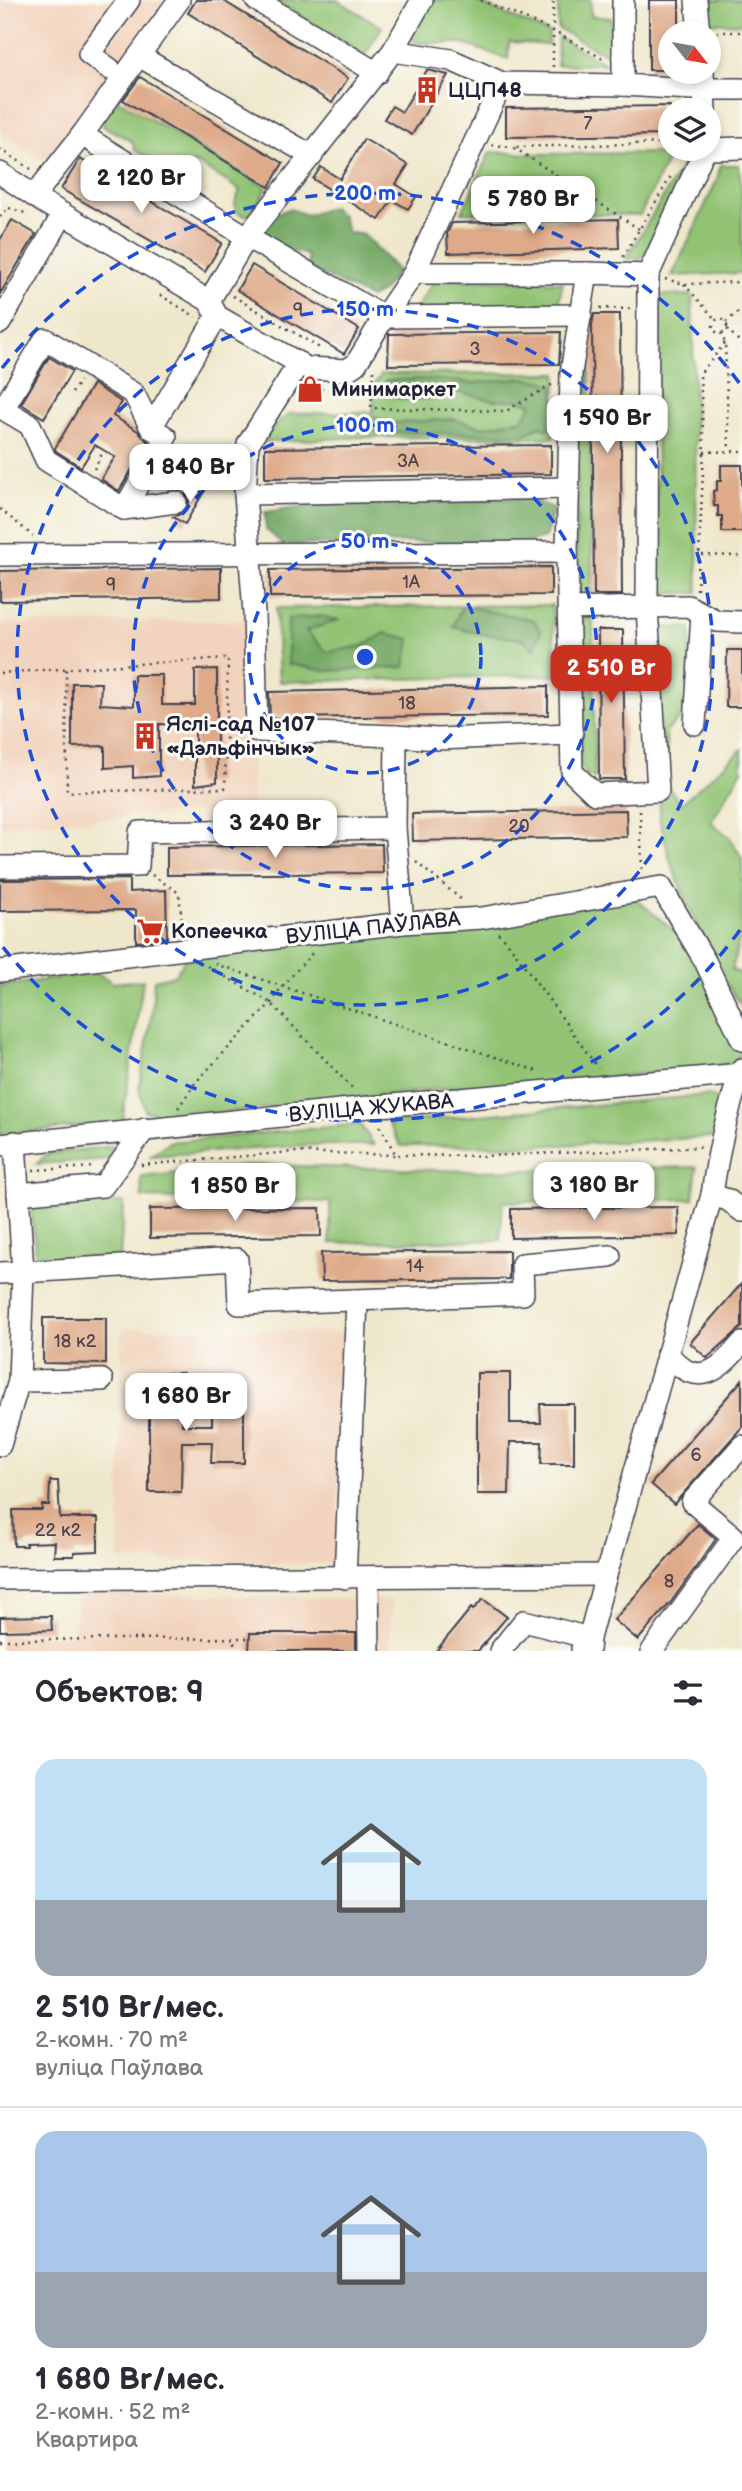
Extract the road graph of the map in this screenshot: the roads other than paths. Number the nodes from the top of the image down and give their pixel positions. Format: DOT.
graph roads {
  1 [pos="129,0"];
  2 [pos="178,0"];
  3 [pos="256,0"];
  4 [pos="422,0"];
  5 [pos="623,0"];
  6 [pos="696,0"];
  7 [pos="698,21"];
  8 [pos="393,51"];
  9 [pos="139,56"];
  10 [pos="110,69"];
  11 [pos="377,73"];
  12 [pos="623,77"];
  13 [pos="502,83"];
  14 [pos="742,89"];
  15 [pos="704,90"];
  16 [pos="82,135"];
  17 [pos="742,148"];
  18 [pos="721,149"];
  19 [pos="312,156"];
  20 [pos="701,161"];
  21 [pos="0,173"];
  22 [pos="34,196"];
  23 [pos="63,214"];
  24 [pos="247,237"];
  25 [pos="414,273"];
  26 [pos="587,273"];
  27 [pos="642,275"];
  28 [pos="213,308"];
  29 [pos="581,311"];
  30 [pos="384,317"];
  31 [pos="0,323"];
  32 [pos="299,363"];
  33 [pos="5,396"];
  34 [pos="151,428"];
  35 [pos="568,488"];
  36 [pos="245,495"];
  37 [pos="176,502"];
  38 [pos="124,509"];
  39 [pos="568,552"];
  40 [pos="250,553"];
  41 [pos="0,555"];
  42 [pos="648,607"];
  43 [pos="569,609"];
  44 [pos="702,614"];
  45 [pos="742,622"];
  46 [pos="695,724"];
  47 [pos="572,734"];
  48 [pos="396,736"];
  49 [pos="396,828"];
  50 [pos="0,867"];
  51 [pos="403,923"];
  52 [pos="0,971"];
  53 [pos="742,1040"];
  54 [pos="741,1072"];
  55 [pos="154,1128"];
  56 [pos="8,1144"];
  57 [pos="18,1194"];
  58 [pos="712,1195"];
  59 [pos="742,1211"];
  60 [pos="610,1256"];
  61 [pos="23,1272"];
  62 [pos="0,1273"];
  63 [pos="356,1301"];
  64 [pos="667,1354"];
  65 [pos="737,1358"];
  66 [pos="102,1380"];
  67 [pos="19,1381"];
  68 [pos="0,1445"];
  69 [pos="742,1446"];
  70 [pos="606,1575"];
  71 [pos="345,1578"];
  72 [pos="369,1578"];
  73 [pos="0,1579"];
  74 [pos="586,1647"];
  75 [pos="369,1651"];
  76 [pos="500,1651"];
  77 [pos="652,1651"];
  1 -- 10 [label="street"];
  2 -- 9 [label="street"];
  3 -- 11 [label="street"];
  4 -- 8 [label="street"];
  5 -- 12 [label="street"];
  6 -- 7 [label="street"];
  8 -- 11 [label="street"];
  8 -- 13 [label="street"];
  9 -- 16 [label="street"];
  9 -- 19 [label="street"];
  11 -- 19 [label="street"];
  12 -- 13 [label="street"];
  12 -- 15 [label="street"];
  13 -- 25 [label="street"];
  14 -- 15 [label="street"];
  16 -- 22 [label="street"];
  16 -- 24 [label="street"];
  17 -- 18 [label="street"];
  19 -- 24 [label="street"];
  20 -- 27 [label="street"];
  21 -- 22 [label="street"];
  22 -- 23 [label="street"];
  23 -- 28 [label="street"];
  23 -- 31 [label="street"];
  24 -- 28 [label="street"];
  24 -- 30 [label="street"];
  25 -- 26 [label="street"];
  25 -- 30 [label="street"];
  26 -- 27 [label="street"];
  26 -- 29 [label="street"];
  27 -- 42 [label="street"];
  28 -- 32 [label="street"];
  28 -- 34 [label="street"];
  29 -- 30 [label="street"];
  29 -- 35 [label="street"];
  30 -- 32 [label="street"];
  32 -- 36 [label="street"];
  33 -- 34 [label="street"];
  33 -- 38 [label="street"];
  34 -- 38 [label="street"];
  35 -- 36 [label="street"];
  35 -- 39 [label="street"];
  36 -- 40 [label="street"];
  37 -- 38 [label="street"];
  39 -- 40 [label="street"];
  39 -- 43 [label="street"];
  40 -- 41 [label="street"];
  40 -- 48 [label="street"];
  42 -- 43 [label="street"];
  42 -- 44 [label="street"];
  42 -- 47 [label="street"];
  43 -- 47 [label="street"];
  44 -- 45 [label="street"];
  44 -- 46 [label="street"];
  47 -- 48 [label="street"];
  48 -- 49 [label="street"];
  49 -- 50 [label="street"];
  49 -- 51 [label="street"];
  51 -- 52 [label="street, ВУЛІЦА ПАЎЛАВА"];
  51 -- 53 [label="street, ВУЛІЦА ПАЎЛАВА"];
  54 -- 55 [label="street, ВУЛІЦА ЖУКАВА"];
  54 -- 58 [label="street"];
  55 -- 56 [label="street, ВУЛІЦА ЖУКАВА"];
  55 -- 57 [label="street"];
  56 -- 57 [label="street"];
  57 -- 61 [label="street"];
  58 -- 59 [label="street"];
  58 -- 64 [label="street"];
  60 -- 63 [label="street"];
  61 -- 62 [label="street"];
  61 -- 63 [label="street"];
  61 -- 67 [label="street"];
  63 -- 71 [label="street"];
  64 -- 65 [label="street"];
  64 -- 70 [label="street"];
  66 -- 67 [label="street"];
  67 -- 68 [label="street"];
  69 -- 77 [label="street"];
  70 -- 72 [label="street"];
  70 -- 74 [label="street"];
  71 -- 72 [label="street"];
  71 -- 73 [label="street"];
  72 -- 75 [label="street"];
  74 -- 76 [label="street"];
}
